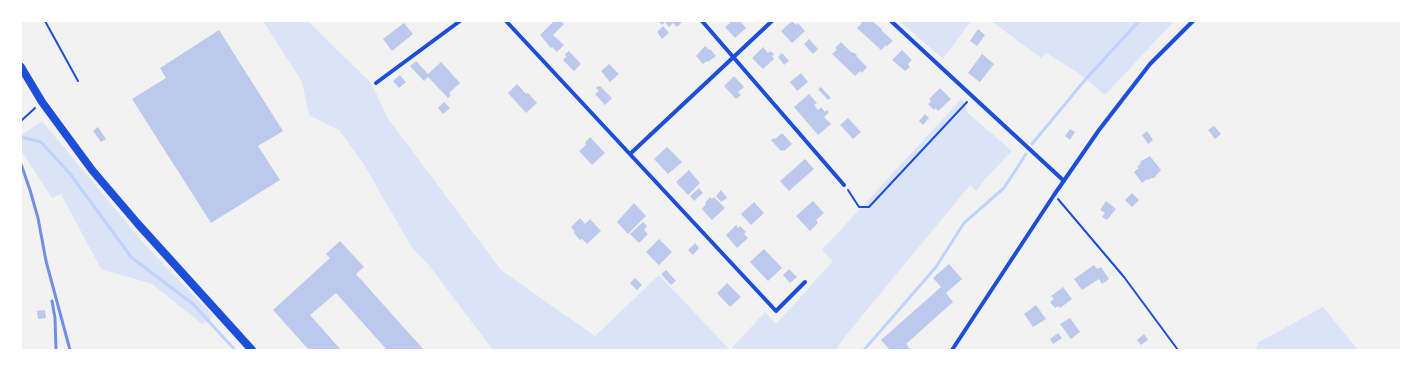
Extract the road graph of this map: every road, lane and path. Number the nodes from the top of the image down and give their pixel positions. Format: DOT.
graph roads {
  1 [pos="45,21"];
  2 [pos="460,21"];
  3 [pos="506,21"];
  4 [pos="702,21"];
  5 [pos="772,21"];
  6 [pos="891,21"];
  7 [pos="1193,21"];
  8 [pos="733,57"];
  9 [pos="21,67"];
  10 [pos="78,81"];
  11 [pos="376,83"];
  12 [pos="972,96"];
  13 [pos="42,102"];
  14 [pos="21,121"];
  15 [pos="630,154"];
  16 [pos="1064,181"];
  17 [pos="844,185"];
  18 [pos="1054,195"];
  19 [pos="805,282"];
  20 [pos="252,350"];
  21 [pos="952,350"];
  22 [pos="1178,350"];
  1 -- 10 [label="path"];
  2 -- 11 [label="street"];
  3 -- 15 [label="street"];
  4 -- 8 [label="street"];
  5 -- 8 [label="street"];
  6 -- 12 [label="street"];
  7 -- 16 [label="street"];
  8 -- 15 [label="street"];
  8 -- 17 [label="street"];
  9 -- 13 [label="main road"];
  12 -- 16 [label="street"];
  12 -- 17 [label="path"];
  13 -- 14 [label="path"];
  13 -- 20 [label="main road"];
  15 -- 19 [label="street"];
  16 -- 18 [label="street"];
  18 -- 21 [label="street"];
  18 -- 22 [label="path"];
}
